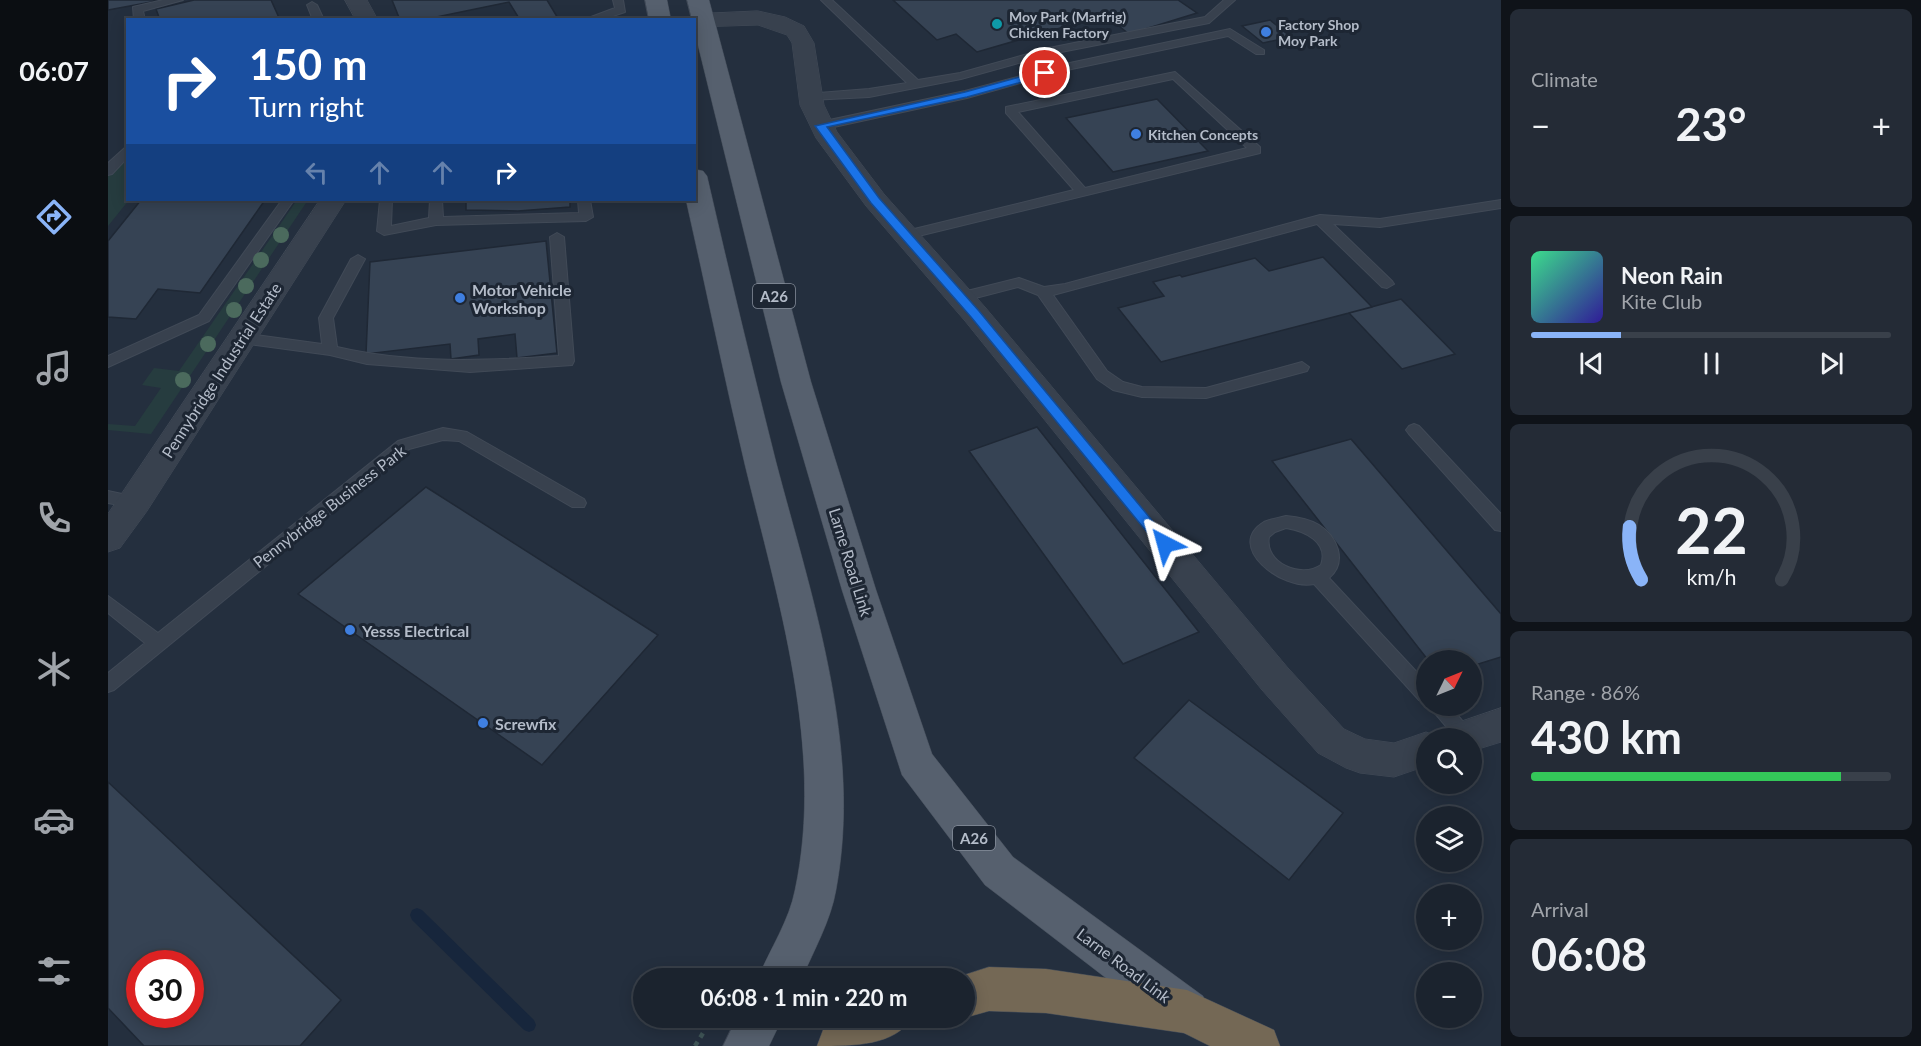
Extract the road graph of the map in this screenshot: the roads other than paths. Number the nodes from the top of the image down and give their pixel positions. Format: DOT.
graph roads {
  1 [pos="178,0"];
  2 [pos="356,0"];
  3 [pos="618,0"];
  4 [pos="656,0"];
  5 [pos="826,0"];
  6 [pos="1230,0"];
  7 [pos="312,5"];
  8 [pos="699,14"];
  9 [pos="139,18"];
  10 [pos="318,18"];
  11 [pos="366,18"];
  12 [pos="595,18"];
  13 [pos="660,18"];
  14 [pos="1260,52"];
  15 [pos="915,84"];
  16 [pos="810,96"];
  17 [pos="820,126"];
  18 [pos="126,151"];
  19 [pos="108,171"];
  20 [pos="696,185"];
  21 [pos="1081,191"];
  22 [pos="287,201"];
  23 [pos="332,201"];
  24 [pos="386,201"];
  25 [pos="436,201"];
  26 [pos="584,201"];
  27 [pos="1501,204"];
  28 [pos="1320,219"];
  29 [pos="436,221"];
  30 [pos="906,235"];
  31 [pos="557,237"];
  32 [pos="358,259"];
  33 [pos="1387,284"];
  34 [pos="1043,292"];
  35 [pos="960,297"];
  36 [pos="242,338"];
  37 [pos="330,350"];
  38 [pos="108,362"];
  39 [pos="1302,367"];
  40 [pos="1414,430"];
  41 [pos="122,500"];
  42 [pos="578,503"];
  43 [pos="1501,525"];
  44 [pos="108,539"];
  45 [pos="1317,576"];
  46 [pos="108,603"];
  47 [pos="158,643"];
  48 [pos="1416,683"];
  49 [pos="108,684"];
  50 [pos="1446,716"];
  51 [pos="1501,725"];
  52 [pos="1456,728"];
  53 [pos="1482,731"];
  54 [pos="1416,752"];
  55 [pos="784,968"];
  56 [pos="975,993"];
  57 [pos="1187,1012"];
  58 [pos="755,1028"];
  59 [pos="871,1028"];
  60 [pos="745,1046"];
  61 [pos="839,1046"];
  62 [pos="1258,1046"];
  1 -- 9 [label="lane"];
  2 -- 11 [label="street"];
  3 -- 12 [label="lane"];
  4 -- 13 [label="main road"];
  5 -- 15 [label="lane"];
  6 -- 15 [label="lane"];
  7 -- 10 [label="lane"];
  8 -- 16 [label="street"];
  8 -- 57 [label="main road, Larne Road Link / A26"];
  14 -- 17 [label="lane"];
  15 -- 16 [label="lane"];
  16 -- 17 [label="street"];
  17 -- 30 [label="street"];
  18 -- 19 [label="lane"];
  20 -- 55 [label="main road"];
  21 -- 21 [label="lane"];
  21 -- 30 [label="lane"];
  22 -- 38 [label="lane"];
  23 -- 36 [label="street, Pennybridge Industrial Estate"];
  24 -- 29 [label="lane"];
  25 -- 29 [label="lane"];
  26 -- 29 [label="lane"];
  27 -- 28 [label="lane"];
  28 -- 33 [label="lane"];
  28 -- 34 [label="lane"];
  30 -- 35 [label="street"];
  31 -- 37 [label="lane"];
  32 -- 37 [label="lane"];
  34 -- 35 [label="lane"];
  34 -- 39 [label="lane"];
  35 -- 54 [label="street"];
  36 -- 37 [label="lane"];
  36 -- 41 [label="street, Pennybridge Industrial Estate"];
  40 -- 43 [label="lane"];
  41 -- 44 [label="street, Pennybridge Industrial Estate"];
  42 -- 47 [label="lane, Pennybridge Business Park"];
  45 -- 48 [label="lane"];
  46 -- 47 [label="lane"];
  47 -- 49 [label="lane, Pennybridge Business Park"];
  50 -- 52 [label="lane"];
  51 -- 53 [label="street"];
  56 -- 57 [label="highway, A26"];
  57 -- 62 [label="highway, A26"];
  58 -- 60 [label="main road"];
  59 -- 61 [label="highway"];
}
